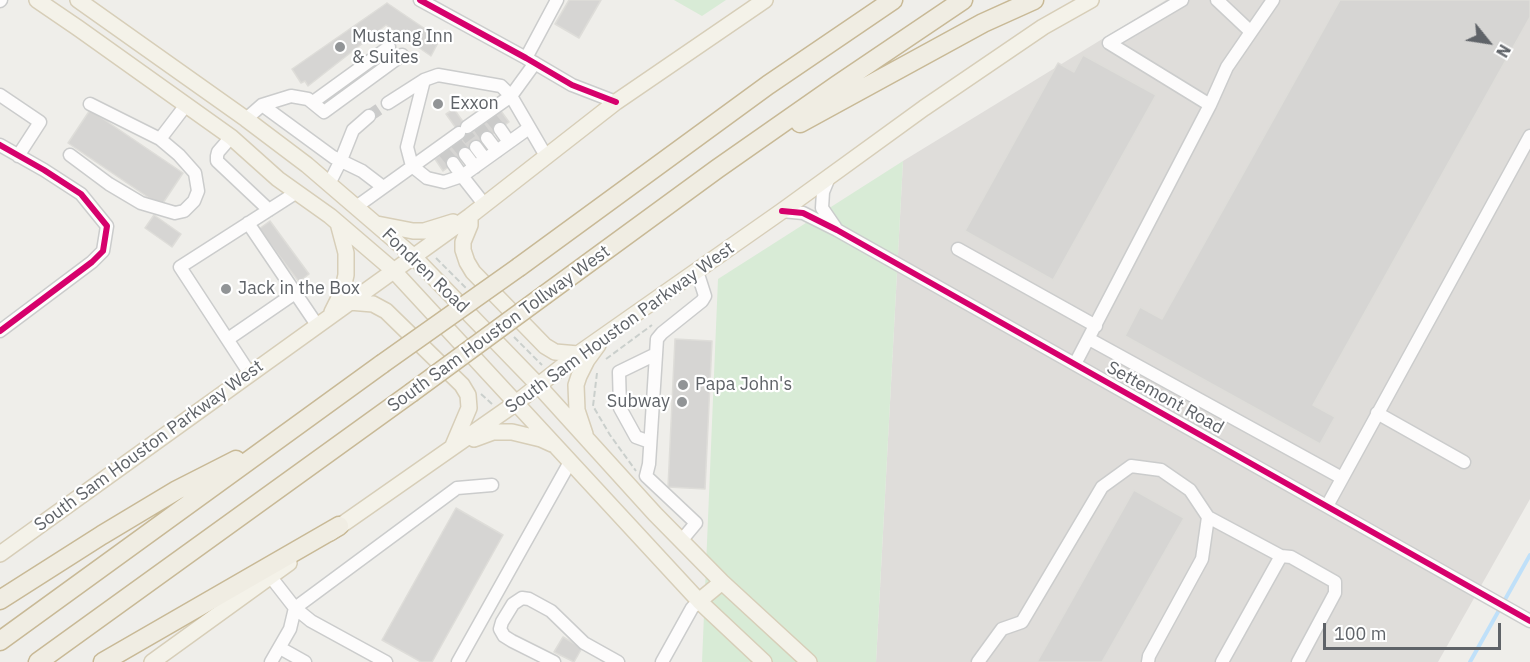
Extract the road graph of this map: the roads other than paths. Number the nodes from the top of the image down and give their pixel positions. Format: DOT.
graph roads {
  1 [pos="37,0"];
  2 [pos="78,0"];
  3 [pos="420,0"];
  4 [pos="557,0"];
  5 [pos="765,0"];
  6 [pos="893,0"];
  7 [pos="963,0"];
  8 [pos="1034,0"];
  9 [pos="1091,0"];
  10 [pos="1182,0"];
  11 [pos="1217,0"];
  12 [pos="1273,0"];
  13 [pos="1251,32"];
  14 [pos="389,46"];
  15 [pos="402,55"];
  16 [pos="531,61"];
  17 [pos="424,80"];
  18 [pos="0,95"];
  19 [pos="511,96"];
  20 [pos="312,102"];
  21 [pos="616,102"];
  22 [pos="388,103"];
  23 [pos="90,104"];
  24 [pos="186,105"];
  25 [pos="262,105"];
  26 [pos="1210,105"];
  27 [pos="369,116"];
  28 [pos="246,119"];
  29 [pos="530,128"];
  30 [pos="500,129"];
  31 [pos="1530,136"];
  32 [pos="231,137"];
  33 [pos="487,138"];
  34 [pos="160,139"];
  35 [pos="509,142"];
  36 [pos="0,146"];
  37 [pos="470,150"];
  38 [pos="497,151"];
  39 [pos="70,155"];
  40 [pos="18,156"];
  41 [pos="546,156"];
  42 [pos="341,160"];
  43 [pos="453,163"];
  44 [pos="480,163"];
  45 [pos="412,166"];
  46 [pos="717,169"];
  47 [pos="830,175"];
  48 [pos="462,176"];
  49 [pos="329,184"];
  50 [pos="383,188"];
  51 [pos="297,192"];
  52 [pos="484,204"];
  53 [pos="356,207"];
  54 [pos="269,210"];
  55 [pos="782,211"];
  56 [pos="470,216"];
  57 [pos="248,223"];
  58 [pos="338,223"];
  59 [pos="374,223"];
  60 [pos="837,230"];
  61 [pos="958,249"];
  62 [pos="413,256"];
  63 [pos="393,270"];
  64 [pos="697,271"];
  65 [pos="295,293"];
  66 [pos="349,302"];
  67 [pos="331,315"];
  68 [pos="317,325"];
  69 [pos="1096,326"];
  70 [pos="0,331"];
  71 [pos="604,336"];
  72 [pos="228,339"];
  73 [pos="1089,339"];
  74 [pos="578,354"];
  75 [pos="656,354"];
  76 [pos="1075,364"];
  77 [pos="250,374"];
  78 [pos="538,386"];
  79 [pos="516,403"];
  80 [pos="1377,413"];
  81 [pos="293,430"];
  82 [pos="587,440"];
  83 [pos="650,442"];
  84 [pos="555,446"];
  85 [pos="452,448"];
  86 [pos="570,462"];
  87 [pos="1464,462"];
  88 [pos="1342,478"];
  89 [pos="639,481"];
  90 [pos="492,485"];
  91 [pos="1327,506"];
  92 [pos="1208,517"];
  93 [pos="339,526"];
  94 [pos="681,541"];
  95 [pos="0,554"];
  96 [pos="1281,556"];
  97 [pos="270,576"];
  98 [pos="722,582"];
  99 [pos="496,595"];
  100 [pos="0,600"];
  101 [pos="699,602"];
  102 [pos="513,604"];
  103 [pos="296,608"];
  104 [pos="1529,620"];
  105 [pos="0,641"];
  106 [pos="280,648"];
  107 [pos="38,662"];
  108 [pos="103,662"];
  109 [pos="152,662"];
  110 [pos="272,662"];
  111 [pos="305,662"];
  112 [pos="386,662"];
  113 [pos="458,662"];
  114 [pos="554,662"];
  115 [pos="618,662"];
  116 [pos="662,662"];
  117 [pos="764,662"];
  118 [pos="809,662"];
  119 [pos="978,662"];
  120 [pos="1148,662"];
  121 [pos="1222,662"];
  122 [pos="1298,662"];
  1 -- 24 [label="main road, Fondren Road"];
  2 -- 28 [label="main road, Fondren Road"];
  3 -- 16 [label="street"];
  4 -- 16 [label="street"];
  5 -- 21 [label="main road, South Sam Houston Parkway West"];
  6 -- 81 [label="highway, bridge"];
  7 -- 46 [label="highway, South Sam Houston Tollway West"];
  8 -- 46 [label="highway"];
  9 -- 47 [label="main road, South Sam Houston Parkway West"];
  10 -- 26 [label="street"];
  11 -- 13 [label="street"];
  12 -- 13 [label="street"];
  13 -- 26 [label="street"];
  14 -- 20 [label="street"];
  15 -- 20 [label="street"];
  16 -- 19 [label="street"];
  16 -- 21 [label="street"];
  17 -- 19 [label="street"];
  17 -- 22 [label="street"];
  17 -- 45 [label="street"];
  18 -- 40 [label="street"];
  19 -- 29 [label="street"];
  19 -- 45 [label="street"];
  20 -- 25 [label="street"];
  21 -- 41 [label="main road, South Sam Houston Parkway West"];
  23 -- 34 [label="street"];
  24 -- 32 [label="main road, Fondren Road"];
  24 -- 34 [label="street"];
  25 -- 28 [label="street"];
  25 -- 42 [label="street"];
  26 -- 69 [label="street"];
  27 -- 42 [label="street"];
  28 -- 32 [label="main road"];
  28 -- 49 [label="main road, Fondren Road"];
  29 -- 35 [label="street"];
  29 -- 41 [label="street"];
  30 -- 35 [label="street"];
  31 -- 80 [label="street"];
  32 -- 51 [label="main road, Fondren Road"];
  32 -- 54 [label="street"];
  33 -- 38 [label="street"];
  34 -- 39 [label="street"];
  35 -- 38 [label="street"];
  36 -- 40 [label="street"];
  37 -- 44 [label="street"];
  38 -- 44 [label="street"];
  40 -- 70 [label="street"];
  41 -- 52 [label="main road, South Sam Houston Parkway West"];
  42 -- 49 [label="street"];
  42 -- 50 [label="street"];
  43 -- 48 [label="street"];
  44 -- 48 [label="street"];
  45 -- 48 [label="street"];
  45 -- 50 [label="street"];
  46 -- 107 [label="highway, South Sam Houston Tollway West, bridge"];
  47 -- 55 [label="main road, South Sam Houston Parkway West"];
  47 -- 60 [label="street"];
  48 -- 52 [label="street"];
  49 -- 53 [label="main road, Fondren Road"];
  50 -- 53 [label="street"];
  51 -- 54 [label="street"];
  51 -- 58 [label="main road, Fondren Road"];
  52 -- 56 [label="main road, South Sam Houston Parkway West"];
  53 -- 59 [label="main road, Fondren Road"];
  54 -- 57 [label="street"];
  55 -- 60 [label="street, Settemont Road"];
  55 -- 64 [label="main road, South Sam Houston Parkway West"];
  56 -- 59 [label="main road"];
  56 -- 62 [label="main road, South Sam Houston Parkway West"];
  56 -- 74 [label="main road"];
  57 -- 65 [label="street"];
  57 -- 72 [label="street"];
  58 -- 63 [label="main road, Fondren Road"];
  58 -- 67 [label="main road"];
  59 -- 62 [label="main road, Fondren Road"];
  60 -- 76 [label="street, Settemont Road"];
  61 -- 69 [label="street"];
  62 -- 63 [label="main road, South Sam Houston Parkway West"];
  62 -- 78 [label="main road, Fondren Road"];
  63 -- 66 [label="main road, South Sam Houston Parkway West"];
  63 -- 79 [label="main road, Fondren Road"];
  64 -- 71 [label="main road, South Sam Houston Parkway West"];
  64 -- 75 [label="street"];
  65 -- 68 [label="street"];
  65 -- 72 [label="street"];
  66 -- 67 [label="main road, South Sam Houston Parkway West"];
  66 -- 85 [label="main road"];
  67 -- 68 [label="main road, South Sam Houston Parkway West"];
  68 -- 77 [label="main road, South Sam Houston Parkway West"];
  69 -- 73 [label="street"];
  71 -- 74 [label="main road, South Sam Houston Parkway West"];
  71 -- 82 [label="main road"];
  72 -- 77 [label="street"];
  73 -- 76 [label="street"];
  73 -- 88 [label="street"];
  74 -- 78 [label="main road, South Sam Houston Parkway West"];
  75 -- 83 [label="street"];
  75 -- 83 [label="street"];
  76 -- 91 [label="street, Settemont Road"];
  77 -- 95 [label="main road, South Sam Houston Parkway West"];
  78 -- 79 [label="main road, South Sam Houston Parkway West"];
  78 -- 82 [label="main road, Fondren Road"];
  79 -- 84 [label="main road, Fondren Road"];
  79 -- 85 [label="main road, South Sam Houston Parkway West"];
  80 -- 87 [label="street"];
  80 -- 88 [label="street"];
  81 -- 100 [label="highway"];
  81 -- 105 [label="highway"];
  82 -- 89 [label="main road, Fondren Road"];
  83 -- 89 [label="street"];
  84 -- 85 [label="main road"];
  84 -- 86 [label="main road, Fondren Road"];
  85 -- 93 [label="main road, South Sam Houston Parkway West"];
  86 -- 99 [label="street"];
  86 -- 101 [label="main road, Fondren Road"];
  88 -- 91 [label="street"];
  89 -- 94 [label="main road, Fondren Road"];
  89 -- 94 [label="street"];
  90 -- 103 [label="street"];
  91 -- 104 [label="street, Settemont Road"];
  92 -- 96 [label="street"];
  92 -- 119 [label="street"];
  92 -- 120 [label="street"];
  93 -- 97 [label="main road, South Sam Houston Parkway West"];
  93 -- 108 [label="highway"];
  94 -- 98 [label="main road, Fondren Road"];
  96 -- 121 [label="street"];
  96 -- 122 [label="street"];
  97 -- 103 [label="street"];
  97 -- 109 [label="main road, South Sam Houston Parkway West"];
  98 -- 101 [label="main road"];
  98 -- 118 [label="main road, Fondren Road"];
  99 -- 102 [label="street"];
  99 -- 113 [label="street"];
  101 -- 116 [label="street"];
  101 -- 117 [label="main road, Fondren Road"];
  102 -- 114 [label="street"];
  102 -- 115 [label="street"];
  103 -- 106 [label="street"];
  103 -- 112 [label="street"];
  106 -- 110 [label="street"];
  106 -- 111 [label="street"];
}
